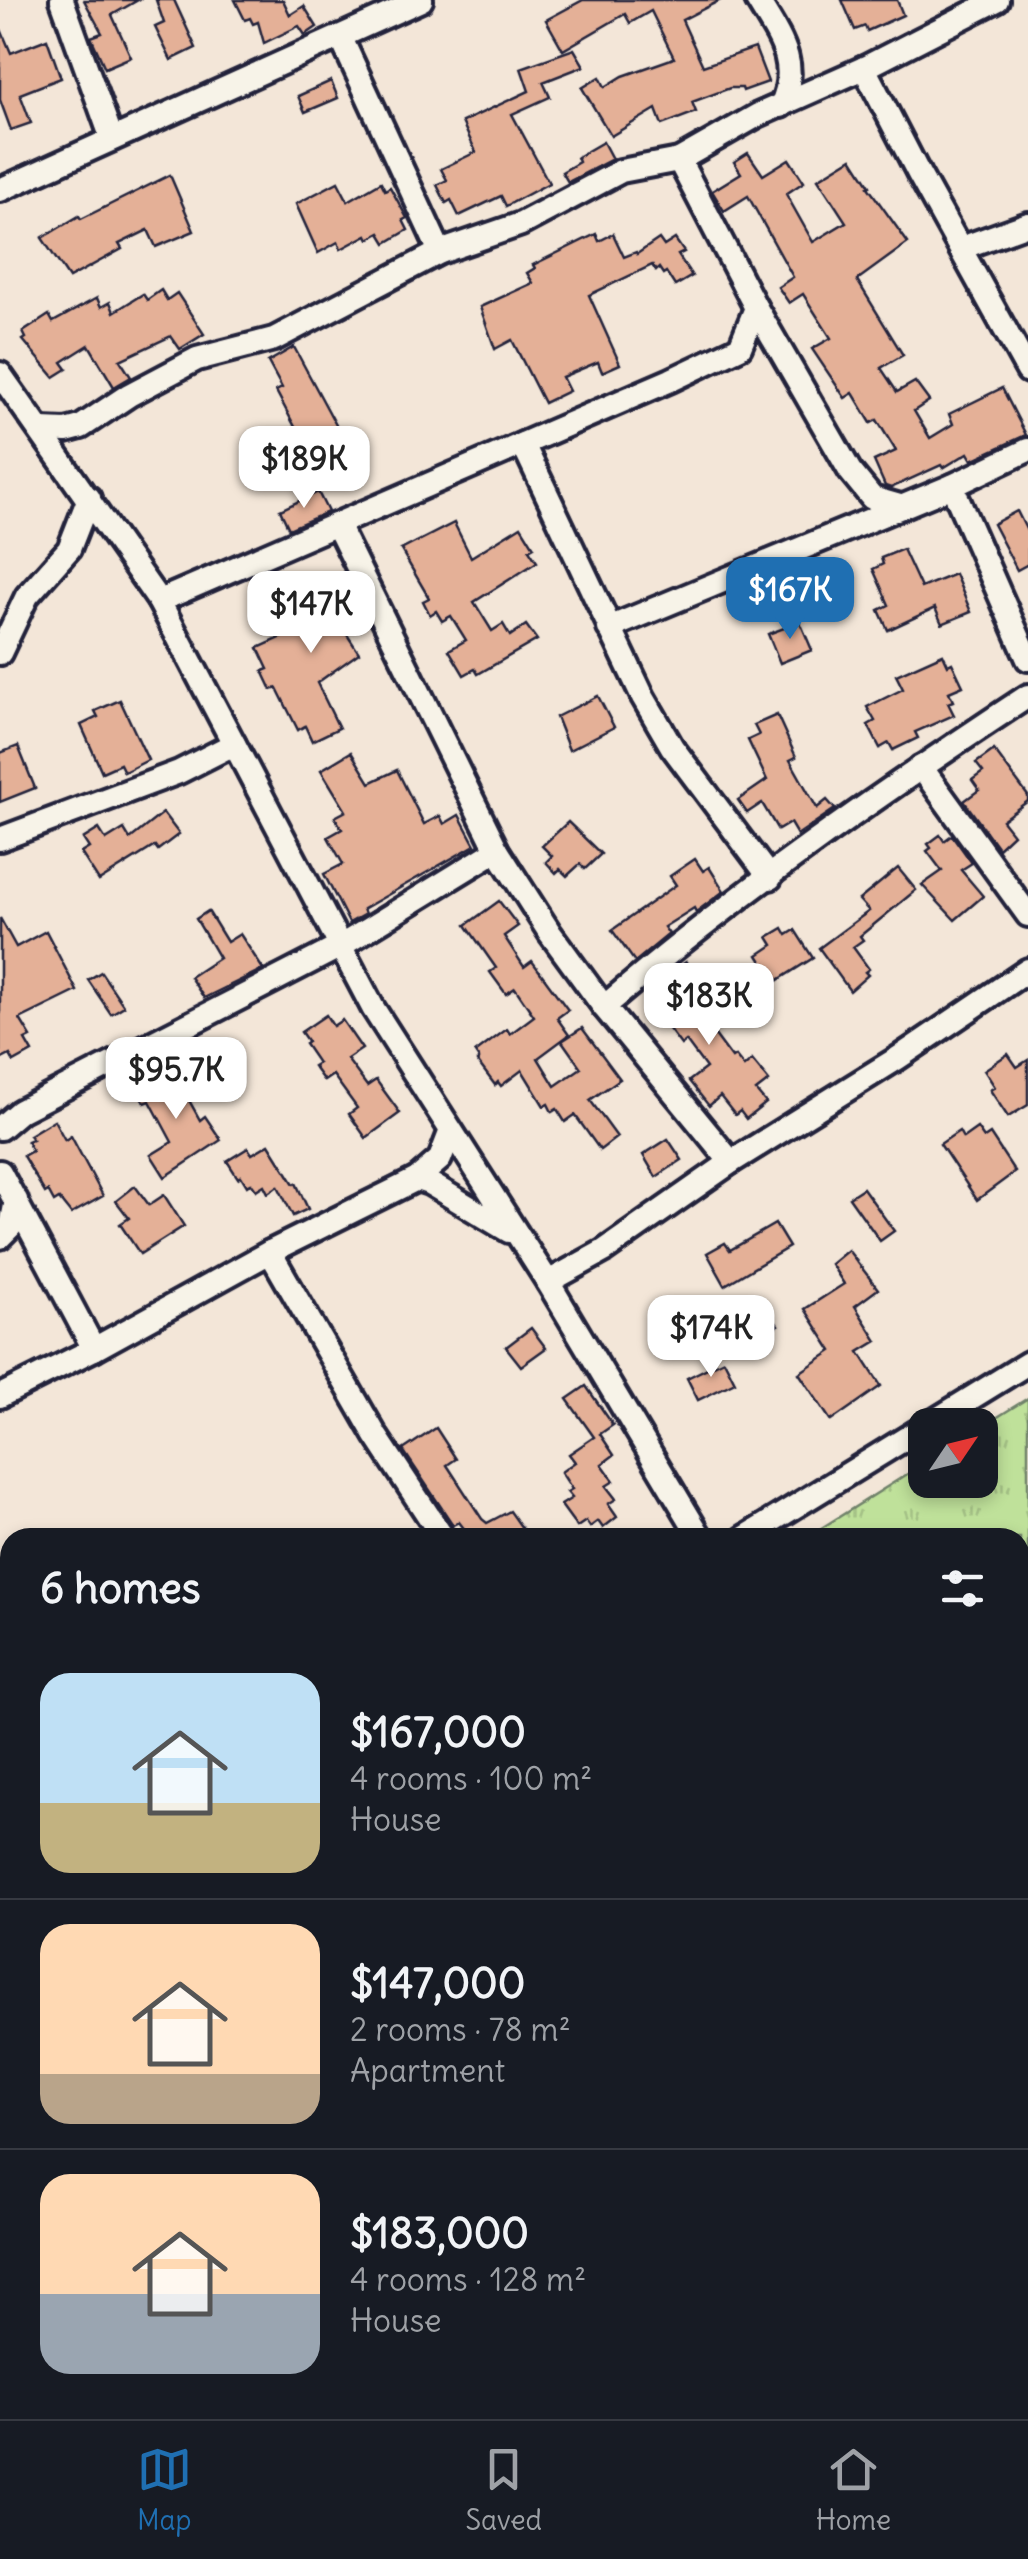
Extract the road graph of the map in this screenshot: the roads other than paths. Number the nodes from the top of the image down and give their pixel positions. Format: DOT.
graph roads {
  1 [pos="62,0"];
  2 [pos="421,0"];
  3 [pos="757,0"];
  4 [pos="997,0"];
  5 [pos="341,38"];
  6 [pos="789,62"];
  7 [pos="864,68"];
  8 [pos="826,83"];
  9 [pos="780,106"];
  10 [pos="112,139"];
  11 [pos="680,160"];
  12 [pos="0,190"];
  13 [pos="1028,224"];
  14 [pos="961,248"];
  15 [pos="440,252"];
  16 [pos="756,308"];
  17 [pos="740,347"];
  18 [pos="784,359"];
  19 [pos="1028,371"];
  20 [pos="0,374"];
  21 [pos="42,430"];
  22 [pos="523,444"];
  23 [pos="1028,450"];
  24 [pos="952,486"];
  25 [pos="866,492"];
  26 [pos="89,498"];
  27 [pos="900,506"];
  28 [pos="856,524"];
  29 [pos="337,525"];
  30 [pos="159,601"];
  31 [pos="609,628"];
  32 [pos="0,654"];
  33 [pos="1028,658"];
  34 [pos="1028,696"];
  35 [pos="234,744"];
  36 [pos="921,767"];
  37 [pos="0,839"];
  38 [pos="497,850"];
  39 [pos="770,878"];
  40 [pos="1028,915"];
  41 [pos="339,947"];
  42 [pos="1028,970"];
  43 [pos="604,1007"];
  44 [pos="0,1127"];
  45 [pos="450,1133"];
  46 [pos="731,1162"];
  47 [pos="0,1172"];
  48 [pos="416,1179"];
  49 [pos="16,1200"];
  50 [pos="518,1237"];
  51 [pos="0,1238"];
  52 [pos="270,1252"];
  53 [pos="548,1282"];
  54 [pos="94,1349"];
  55 [pos="1028,1363"];
  56 [pos="0,1396"];
  57 [pos="436,1528"];
  58 [pos="695,1528"];
  59 [pos="760,1528"];
  1 -- 10 [label="street"];
  2 -- 5 [label="street"];
  3 -- 6 [label="street"];
  4 -- 7 [label="street"];
  5 -- 10 [label="street"];
  5 -- 15 [label="street"];
  6 -- 8 [label="street"];
  6 -- 9 [label="street"];
  7 -- 8 [label="street"];
  7 -- 14 [label="street"];
  8 -- 9 [label="street"];
  9 -- 11 [label="street"];
  10 -- 12 [label="street"];
  11 -- 15 [label="street"];
  11 -- 16 [label="street"];
  13 -- 14 [label="street"];
  14 -- 19 [label="street"];
  15 -- 21 [label="street"];
  16 -- 17 [label="street"];
  16 -- 18 [label="street"];
  17 -- 18 [label="street"];
  17 -- 22 [label="street"];
  18 -- 25 [label="street"];
  20 -- 21 [label="street"];
  21 -- 26 [label="street"];
  22 -- 29 [label="street"];
  22 -- 31 [label="street"];
  23 -- 24 [label="street"];
  24 -- 27 [label="street"];
  24 -- 33 [label="street"];
  25 -- 27 [label="street"];
  25 -- 28 [label="street"];
  26 -- 30 [label="street"];
  26 -- 32 [label="street"];
  27 -- 28 [label="street"];
  28 -- 31 [label="street"];
  29 -- 30 [label="street"];
  29 -- 38 [label="street"];
  30 -- 35 [label="street"];
  31 -- 39 [label="street"];
  34 -- 36 [label="street"];
  35 -- 37 [label="street"];
  35 -- 41 [label="street"];
  36 -- 39 [label="street"];
  36 -- 40 [label="street"];
  38 -- 41 [label="street"];
  38 -- 43 [label="street"];
  39 -- 43 [label="street"];
  41 -- 44 [label="street"];
  41 -- 45 [label="street"];
  42 -- 46 [label="street"];
  43 -- 46 [label="street"];
  45 -- 48 [label="street"];
  45 -- 50 [label="street"];
  46 -- 53 [label="street"];
  47 -- 49 [label="street"];
  48 -- 50 [label="street"];
  48 -- 52 [label="street"];
  49 -- 51 [label="street"];
  49 -- 54 [label="street"];
  50 -- 53 [label="street"];
  52 -- 54 [label="street"];
  52 -- 57 [label="street"];
  53 -- 58 [label="street"];
  54 -- 56 [label="street"];
  55 -- 59 [label="street"];
}
